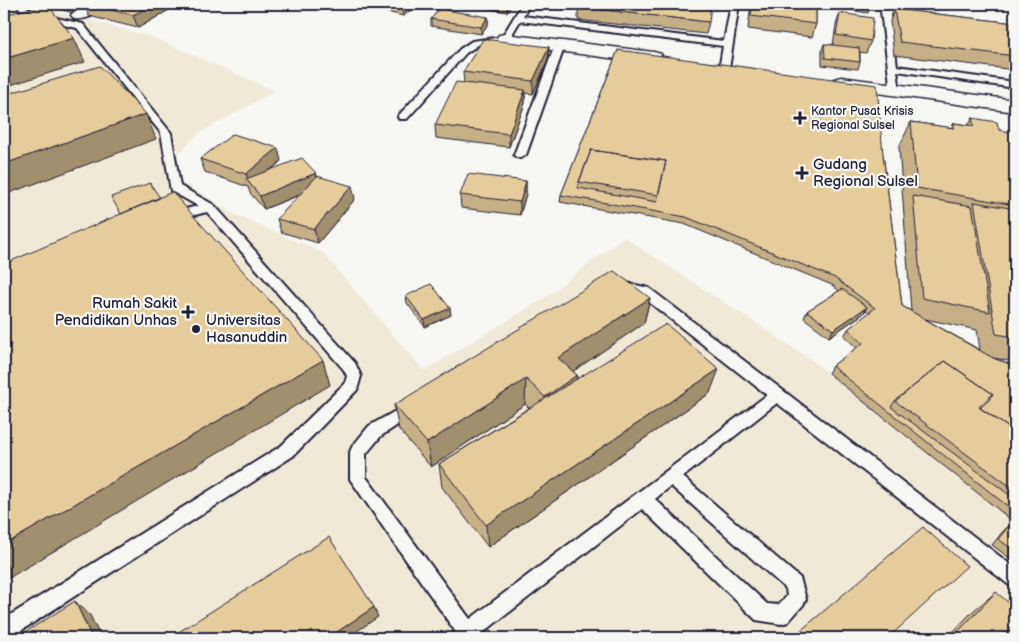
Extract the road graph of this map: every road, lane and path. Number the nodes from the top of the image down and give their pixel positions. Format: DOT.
graph roads {
  1 [pos="21,4"];
  2 [pos="100,4"];
  3 [pos="526,4"];
  4 [pos="735,4"];
  5 [pos="884,8"];
  6 [pos="80,15"];
  7 [pos="922,16"];
  8 [pos="518,18"];
  9 [pos="505,39"];
  10 [pos="730,44"];
  11 [pos="560,46"];
  12 [pos="675,61"];
  13 [pos="893,68"];
  14 [pos="819,80"];
  15 [pos="1015,85"];
  16 [pos="730,86"];
  17 [pos="895,90"];
  18 [pos="1015,106"];
  19 [pos="403,117"];
  20 [pos="520,155"];
  21 [pos="210,208"];
  22 [pos="156,223"];
  23 [pos="606,292"];
  24 [pos="777,395"];
  25 [pos="426,400"];
  26 [pos="671,476"];
  27 [pos="642,499"];
  28 [pos="1015,579"];
  29 [pos="4,630"];
  30 [pos="467,637"];
  1 -- 21 [label="lane"];
  2 -- 6 [label="street"];
  3 -- 8 [label="lane"];
  4 -- 10 [label="lane"];
  5 -- 7 [label="lane"];
  5 -- 13 [label="lane"];
  8 -- 9 [label="lane"];
  8 -- 10 [label="lane"];
  9 -- 11 [label="street"];
  9 -- 19 [label="lane"];
  10 -- 16 [label="lane"];
  11 -- 12 [label="street"];
  11 -- 20 [label="lane"];
  13 -- 15 [label="lane"];
  13 -- 17 [label="lane"];
  14 -- 17 [label="street"];
  17 -- 18 [label="street"];
  21 -- 22 [label="lane"];
  21 -- 29 [label="lane"];
  23 -- 24 [label="lane"];
  24 -- 26 [label="lane"];
  24 -- 28 [label="lane"];
  25 -- 30 [label="lane"];
  26 -- 27 [label="lane"];
  26 -- 27 [label="lane"];
  27 -- 30 [label="lane"];
}
